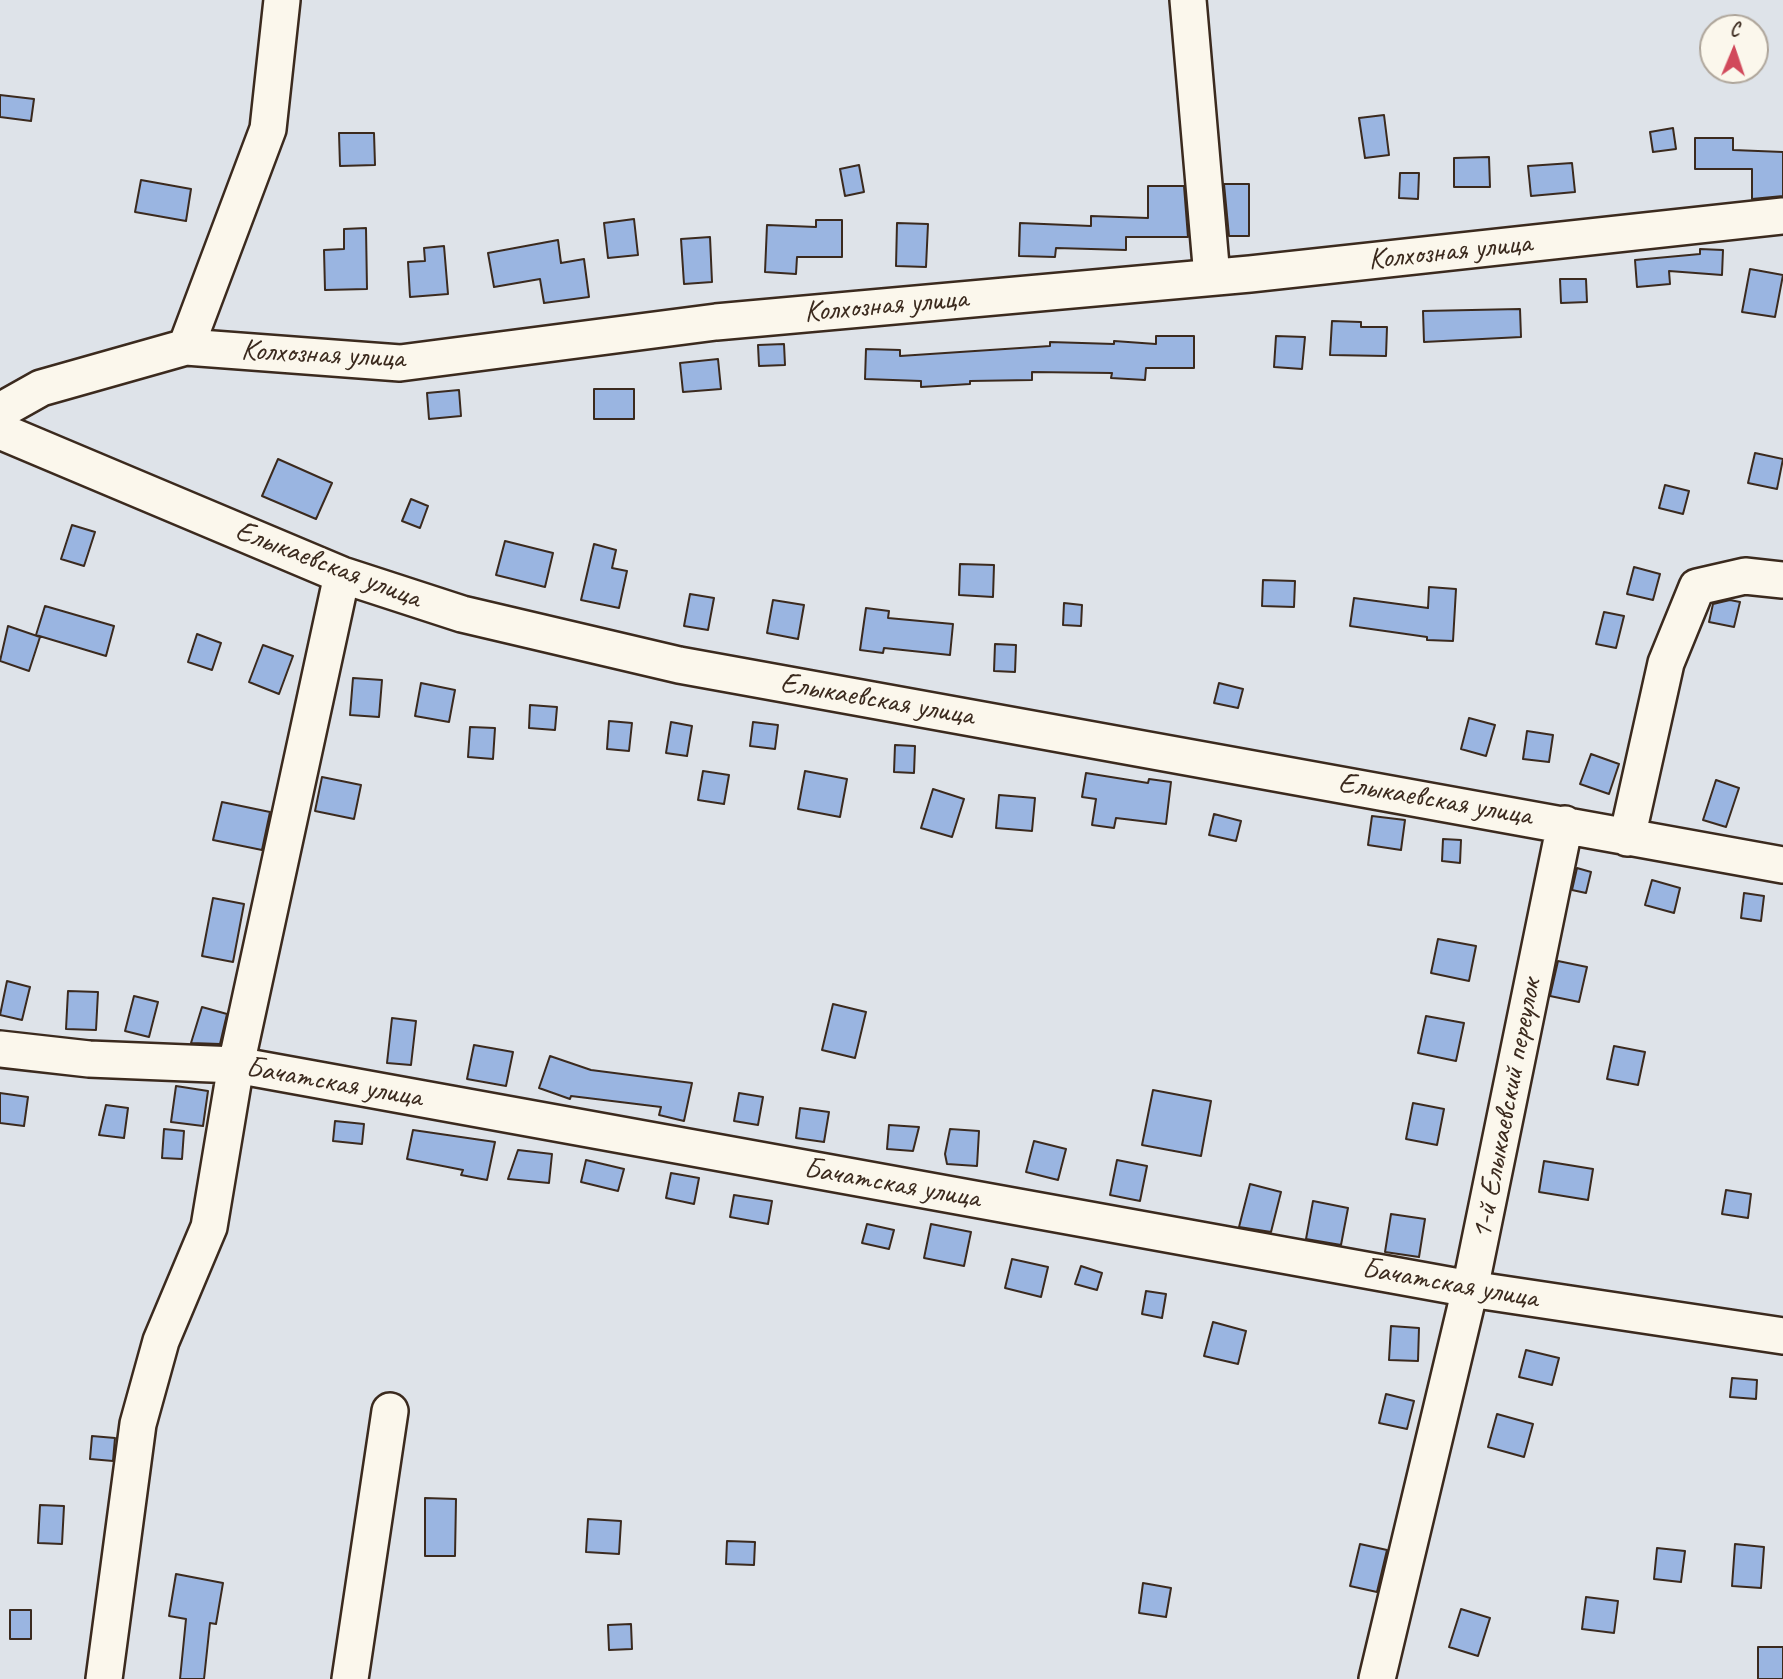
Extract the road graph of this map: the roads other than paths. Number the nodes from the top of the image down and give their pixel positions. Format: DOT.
graph roads {
  1 [pos="282,0"];
  2 [pos="1188,0"];
  3 [pos="1783,216"];
  4 [pos="1212,277"];
  5 [pos="186,347"];
  6 [pos="0,411"];
  7 [pos="0,430"];
  8 [pos="342,575"];
  9 [pos="1783,580"];
  10 [pos="1564,824"];
  11 [pos="1628,838"];
  12 [pos="1783,865"];
  13 [pos="0,1049"];
  14 [pos="236,1065"];
  15 [pos="1470,1289"];
  16 [pos="1783,1336"];
  17 [pos="390,1411"];
  18 [pos="104,1679"];
  19 [pos="351,1679"];
  20 [pos="1377,1679"];
  1 -- 5 [label="street"];
  2 -- 4 [label="street"];
  3 -- 4 [label="street, Колхозная улица"];
  4 -- 5 [label="street, Колхозная улица"];
  5 -- 6 [label="street, Колхозная улица"];
  7 -- 8 [label="street, Елыкаевская улица"];
  8 -- 10 [label="street, Елыкаевская улица"];
  8 -- 14 [label="street"];
  9 -- 11 [label="street"];
  10 -- 11 [label="street, Елыкаевская улица"];
  10 -- 15 [label="street, 1-й Елыкаевский переулок"];
  11 -- 12 [label="street, Елыкаевская улица"];
  13 -- 14 [label="street, Бачатская улица"];
  14 -- 15 [label="street, Бачатская улица"];
  14 -- 18 [label="street"];
  15 -- 16 [label="street, Бачатская улица"];
  15 -- 20 [label="street, 1-й Елыкаевский переулок"];
  17 -- 19 [label="street"];
}
